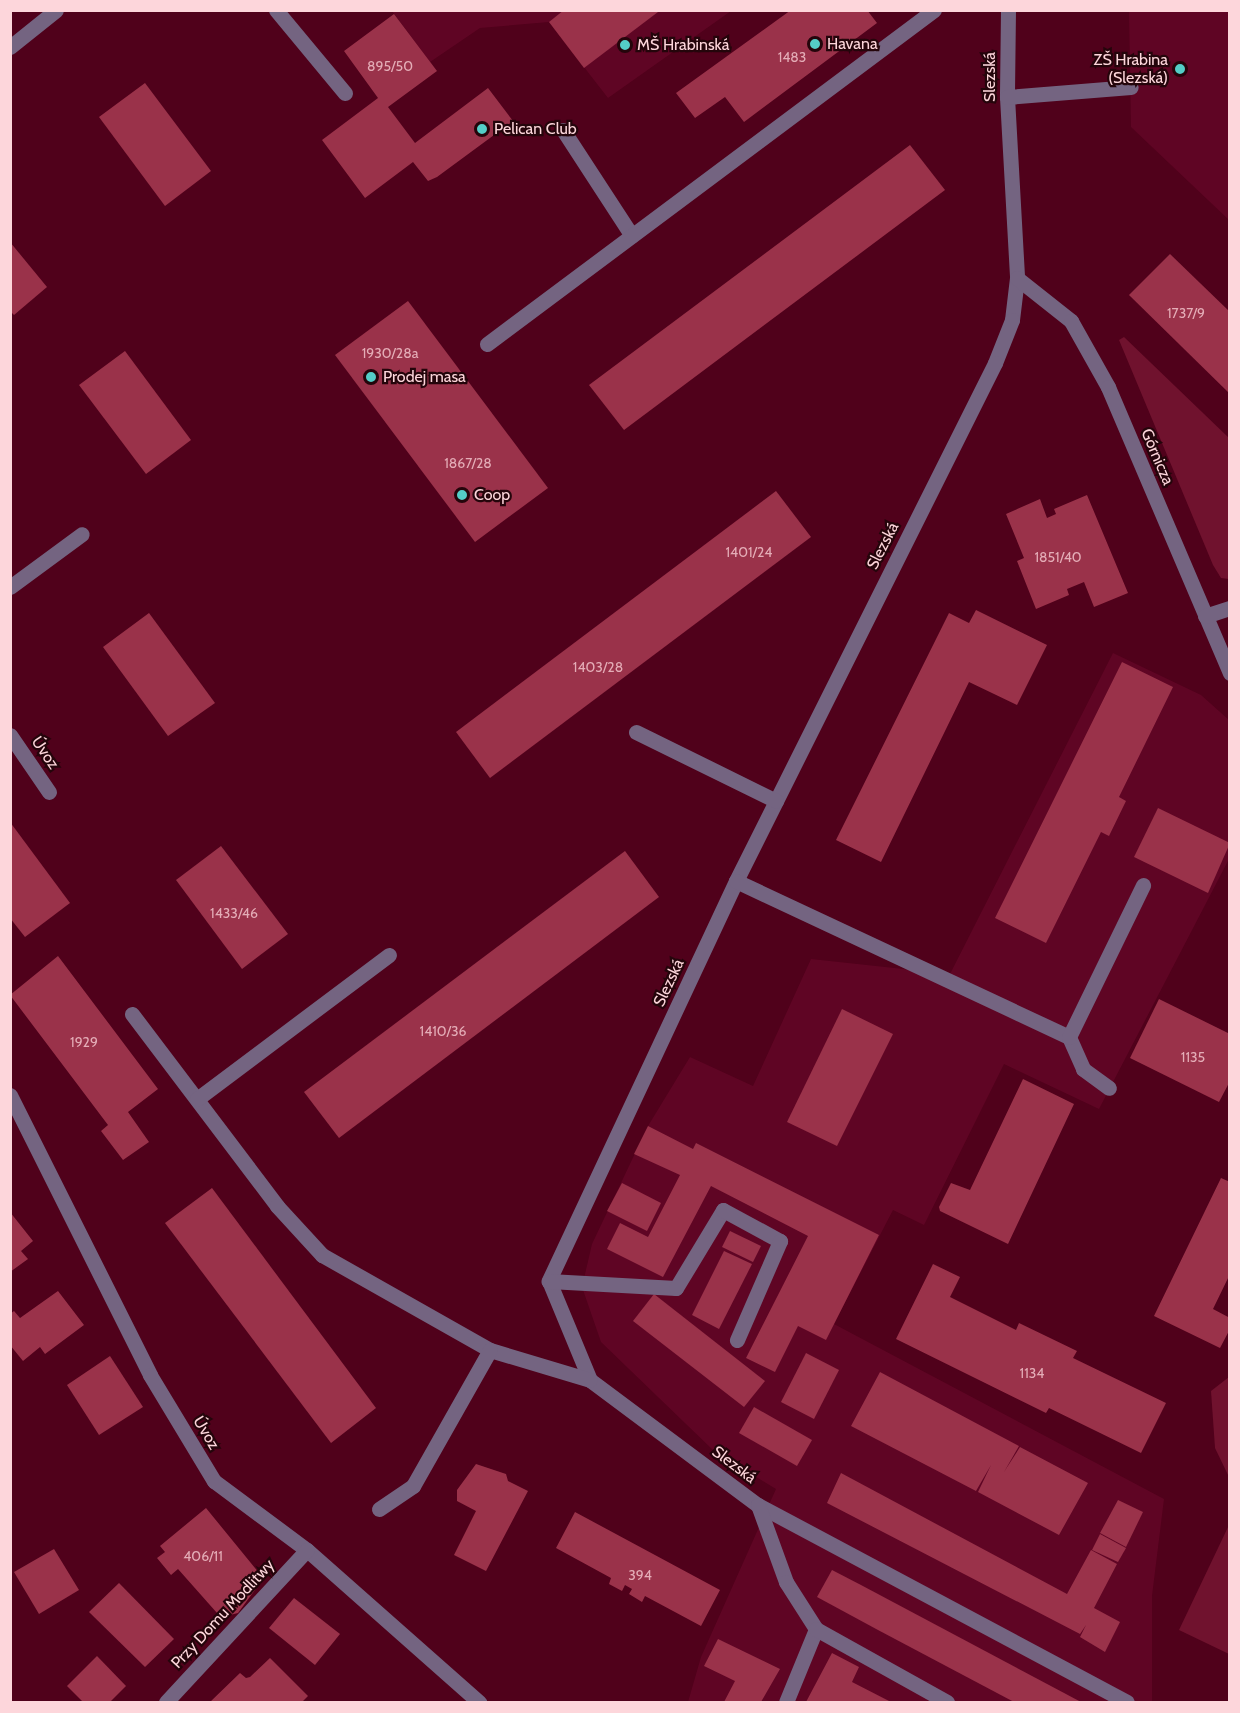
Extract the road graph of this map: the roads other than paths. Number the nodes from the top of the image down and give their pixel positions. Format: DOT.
graph roads {
  1 [pos="56,10"];
  2 [pos="276,10"];
  3 [pos="934,10"];
  4 [pos="1008,10"];
  5 [pos="10,47"];
  6 [pos="1131,87"];
  7 [pos="345,93"];
  8 [pos="1007,97"];
  9 [pos="563,130"];
  10 [pos="633,236"];
  11 [pos="1017,278"];
  12 [pos="487,344"];
  13 [pos="82,534"];
  14 [pos="10,587"];
  15 [pos="1230,608"];
  16 [pos="1205,616"];
  17 [pos="1230,673"];
  18 [pos="636,732"];
  19 [pos="10,735"];
  20 [pos="49,792"];
  21 [pos="776,801"];
  22 [pos="736,881"];
  23 [pos="1143,885"];
  24 [pos="389,955"];
  25 [pos="132,1014"];
  26 [pos="1069,1037"];
  27 [pos="1109,1089"];
  28 [pos="10,1095"];
  29 [pos="197,1100"];
  30 [pos="549,1281"];
  31 [pos="737,1340"];
  32 [pos="490,1350"];
  33 [pos="590,1380"];
  34 [pos="758,1505"];
  35 [pos="379,1509"];
  36 [pos="307,1550"];
  37 [pos="816,1629"];
  38 [pos="166,1702"];
  39 [pos="479,1702"];
  40 [pos="786,1702"];
  41 [pos="947,1702"];
  42 [pos="1127,1702"];
  1 -- 5 [label="street"];
  2 -- 7 [label="street"];
  3 -- 10 [label="street"];
  4 -- 8 [label="street, Slezská"];
  6 -- 8 [label="street"];
  8 -- 11 [label="street, Slezská"];
  9 -- 10 [label="street"];
  10 -- 12 [label="street"];
  11 -- 16 [label="street, Górnicza"];
  11 -- 21 [label="street, Slezská"];
  13 -- 14 [label="street"];
  15 -- 16 [label="street"];
  16 -- 17 [label="street, Górnicza"];
  18 -- 21 [label="street"];
  19 -- 20 [label="street, Úvoz"];
  21 -- 22 [label="street, Slezská"];
  22 -- 26 [label="street"];
  22 -- 30 [label="street, Slezská"];
  23 -- 26 [label="street"];
  24 -- 29 [label="street"];
  25 -- 29 [label="street"];
  26 -- 27 [label="street"];
  28 -- 36 [label="street, Úvoz"];
  29 -- 32 [label="street"];
  30 -- 31 [label="street"];
  30 -- 33 [label="street"];
  32 -- 33 [label="street"];
  32 -- 35 [label="street"];
  33 -- 34 [label="street, Slezská"];
  34 -- 37 [label="street"];
  34 -- 42 [label="street, Slezská"];
  36 -- 38 [label="street, Przy Domu Modlitwy"];
  36 -- 39 [label="street, Úvoz"];
  37 -- 40 [label="street"];
  37 -- 41 [label="street"];
}
